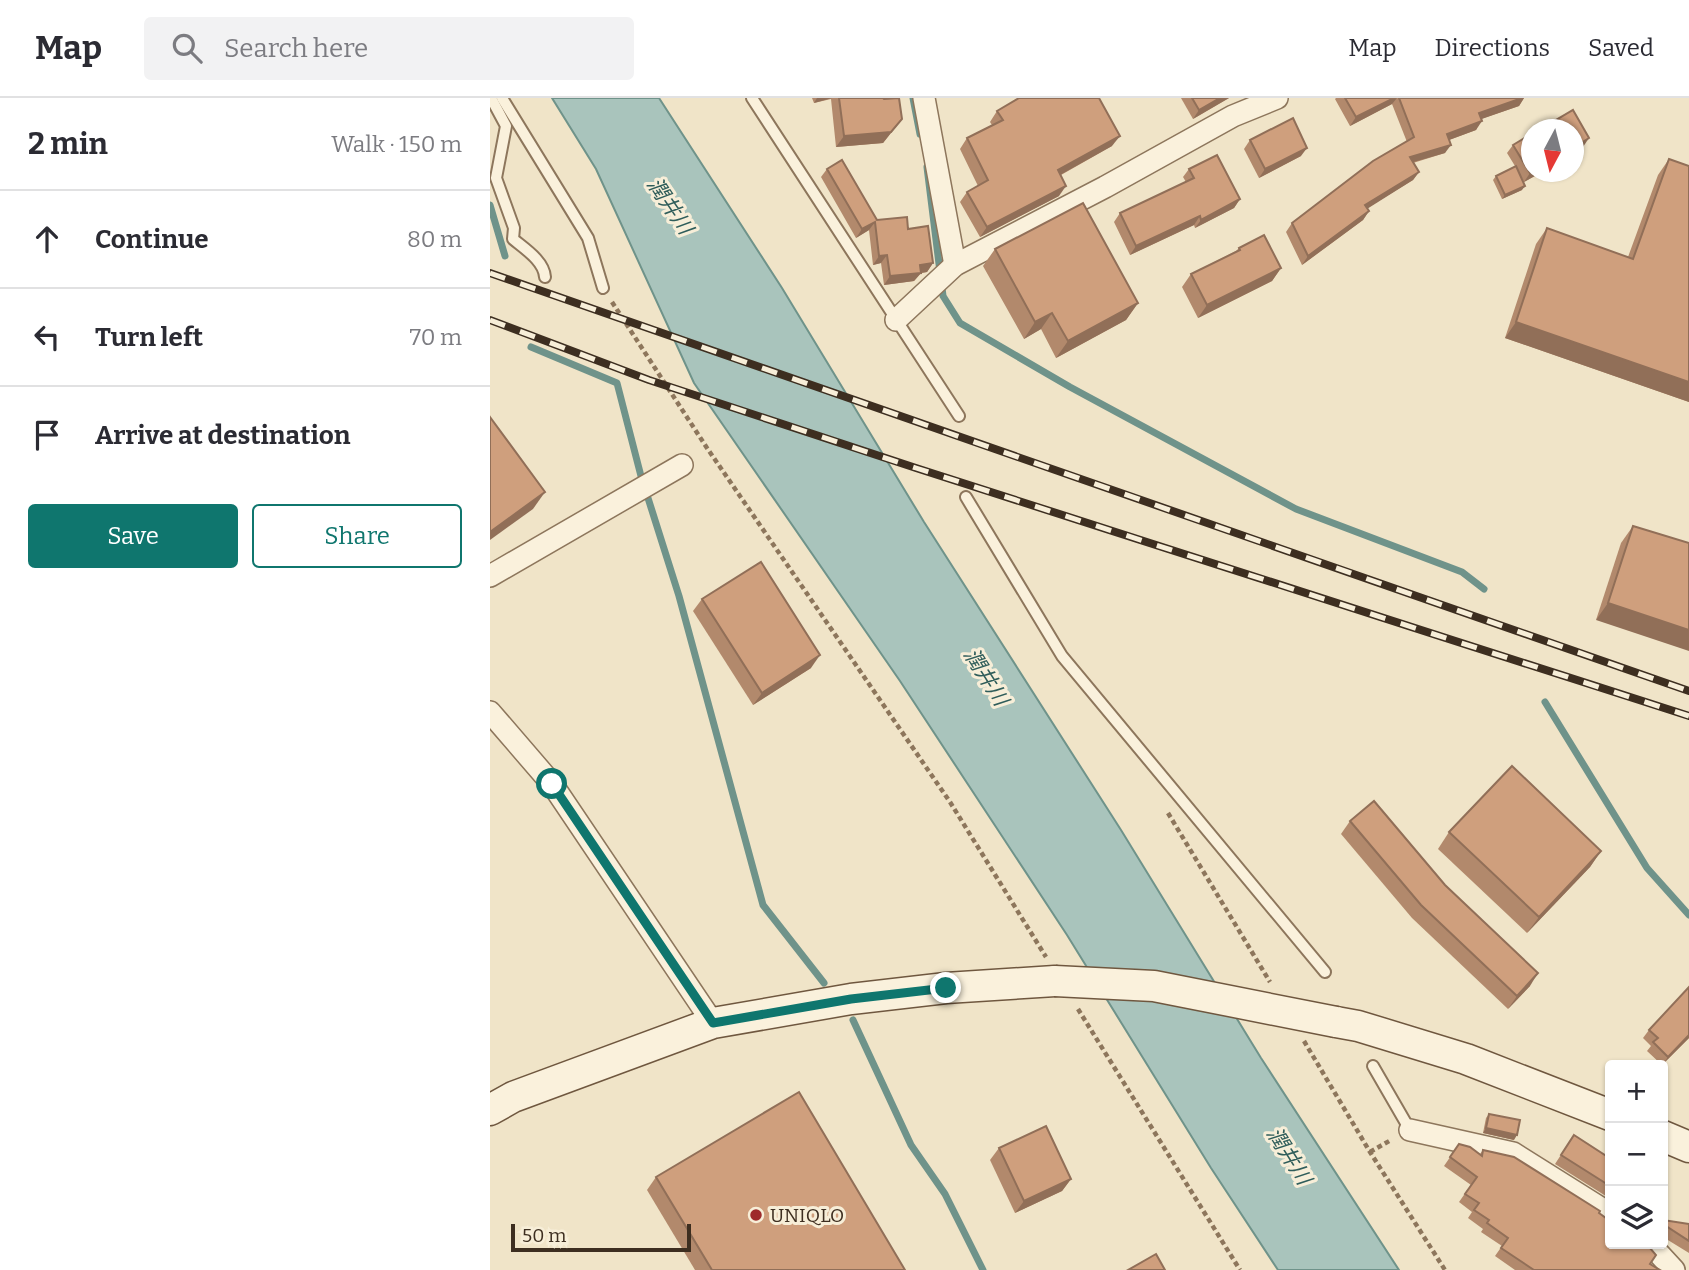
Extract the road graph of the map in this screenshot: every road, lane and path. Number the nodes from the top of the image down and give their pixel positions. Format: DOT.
graph roads {
  1 [pos="491,98"];
  2 [pos="502,98"];
  3 [pos="752,98"];
  4 [pos="924,98"];
  5 [pos="1277,98"];
  6 [pos="947,273"];
  7 [pos="545,277"];
  8 [pos="603,288"];
  9 [pos="896,320"];
  10 [pos="959,416"];
  11 [pos="682,465"];
  12 [pos="966,497"];
  13 [pos="490,576"];
  14 [pos="490,712"];
  15 [pos="1325,972"];
  16 [pos="1060,983"];
  17 [pos="713,1023"];
  18 [pos="1373,1066"];
  19 [pos="490,1110"];
  20 [pos="1605,1113"];
  21 [pos="1410,1130"];
  22 [pos="1668,1138"];
  23 [pos="1689,1147"];
  24 [pos="1605,1211"];
  25 [pos="1655,1249"];
  26 [pos="1240,1270"];
  27 [pos="1674,1270"];
  1 -- 7 [label="lane"];
  2 -- 8 [label="lane"];
  3 -- 9 [label="lane"];
  4 -- 6 [label="street"];
  5 -- 6 [label="street"];
  6 -- 9 [label="street"];
  8 -- 16 [label="path"];
  9 -- 10 [label="lane"];
  11 -- 13 [label="street"];
  12 -- 15 [label="lane"];
  14 -- 17 [label="street"];
  16 -- 17 [label="street"];
  16 -- 20 [label="street, bridge"];
  16 -- 26 [label="path"];
  17 -- 19 [label="street"];
  18 -- 21 [label="lane"];
  21 -- 24 [label="street"];
  22 -- 23 [label="street"];
  25 -- 27 [label="street"];
}
